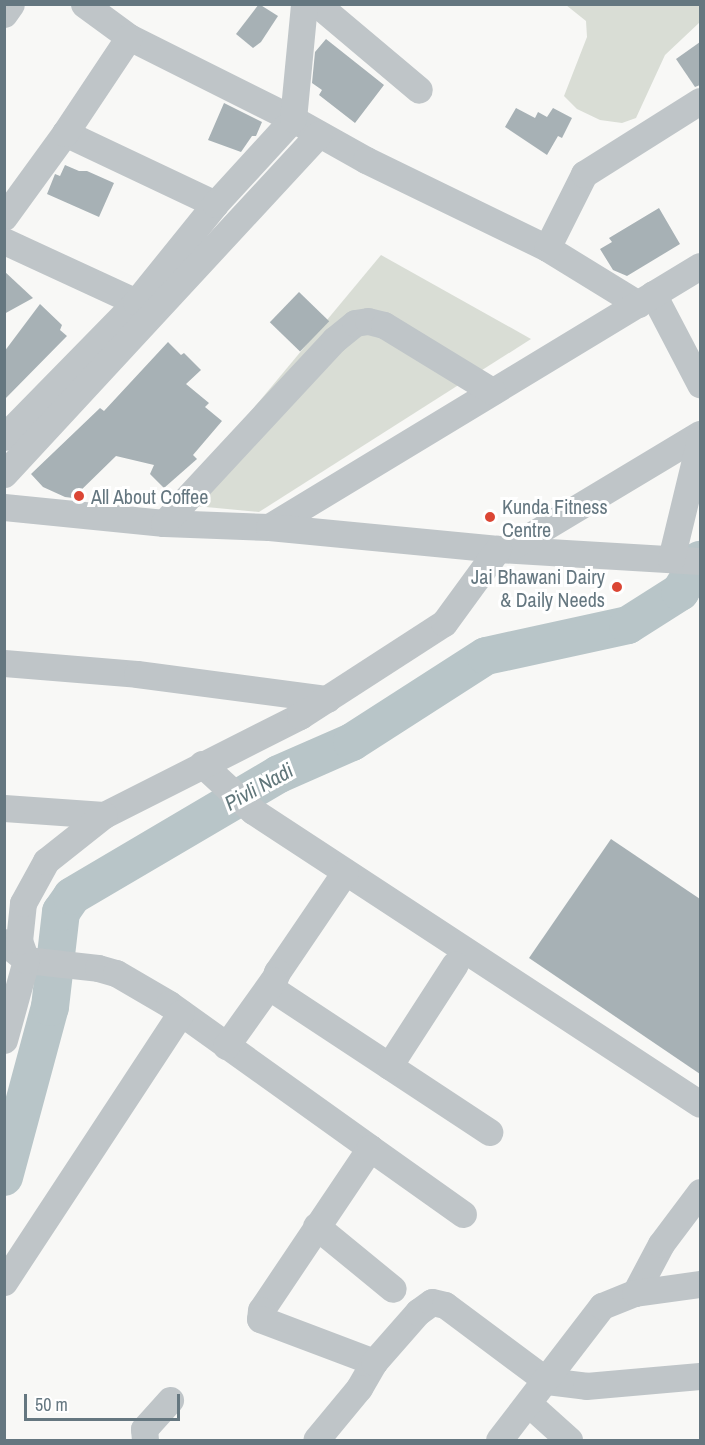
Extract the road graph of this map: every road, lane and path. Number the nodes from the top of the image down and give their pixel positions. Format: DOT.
graph roads {
  1 [pos="11,4"];
  2 [pos="84,4"];
  3 [pos="304,4"];
  4 [pos="317,4"];
  5 [pos="4,14"];
  6 [pos="129,37"];
  7 [pos="419,90"];
  8 [pos="700,101"];
  9 [pos="293,118"];
  10 [pos="65,133"];
  11 [pos="320,134"];
  12 [pos="215,204"];
  13 [pos="4,217"];
  14 [pos="4,241"];
  15 [pos="547,248"];
  16 [pos="700,266"];
  17 [pos="645,299"];
  18 [pos="136,302"];
  19 [pos="700,384"];
  20 [pos="492,391"];
  21 [pos="700,434"];
  22 [pos="4,437"];
  23 [pos="700,439"];
  24 [pos="4,474"];
  25 [pos="4,507"];
  26 [pos="164,523"];
  27 [pos="269,527"];
  28 [pos="504,549"];
  29 [pos="686,560"];
  30 [pos="4,663"];
  31 [pos="327,699"];
  32 [pos="202,764"];
  33 [pos="4,808"];
  34 [pos="104,815"];
  35 [pos="345,872"];
  36 [pos="4,942"];
  37 [pos="34,961"];
  38 [pos="455,964"];
  39 [pos="273,980"];
  40 [pos="181,1013"];
  41 [pos="4,1040"];
  42 [pos="226,1046"];
  43 [pos="389,1066"];
  44 [pos="700,1104"];
  45 [pos="489,1132"];
  46 [pos="370,1148"];
  47 [pos="700,1191"];
  48 [pos="463,1214"];
  49 [pos="316,1227"];
  50 [pos="4,1282"];
  51 [pos="700,1284"];
  52 [pos="393,1289"];
  53 [pos="635,1293"];
  54 [pos="374,1362"];
  55 [pos="700,1376"];
  56 [pos="547,1381"];
  57 [pos="170,1400"];
  58 [pos="529,1404"];
  59 [pos="145,1440"];
  60 [pos="316,1440"];
  61 [pos="499,1440"];
  62 [pos="569,1440"];
  1 -- 5 [label="street"];
  2 -- 6 [label="street"];
  3 -- 9 [label="street"];
  4 -- 7 [label="street"];
  6 -- 9 [label="street"];
  6 -- 10 [label="street"];
  8 -- 15 [label="street"];
  9 -- 11 [label="street"];
  9 -- 12 [label="street"];
  10 -- 12 [label="street"];
  10 -- 13 [label="street"];
  11 -- 15 [label="street"];
  11 -- 24 [label="street"];
  12 -- 18 [label="street"];
  14 -- 18 [label="street"];
  15 -- 17 [label="street"];
  16 -- 17 [label="street"];
  17 -- 19 [label="street"];
  17 -- 20 [label="street"];
  18 -- 22 [label="street"];
  20 -- 26 [label="street"];
  20 -- 27 [label="street"];
  21 -- 28 [label="street"];
  23 -- 29 [label="street"];
  25 -- 26 [label="street"];
  26 -- 27 [label="street"];
  27 -- 28 [label="street"];
  28 -- 29 [label="street"];
  28 -- 31 [label="street"];
  30 -- 31 [label="street"];
  31 -- 32 [label="street"];
  32 -- 34 [label="street"];
  32 -- 35 [label="street"];
  33 -- 34 [label="street"];
  34 -- 37 [label="street"];
  35 -- 39 [label="street"];
  35 -- 44 [label="street"];
  36 -- 37 [label="street"];
  37 -- 40 [label="street"];
  37 -- 41 [label="street"];
  38 -- 43 [label="street"];
  39 -- 42 [label="street"];
  39 -- 43 [label="street"];
  40 -- 42 [label="street"];
  40 -- 50 [label="street"];
  42 -- 46 [label="street"];
  43 -- 45 [label="street"];
  46 -- 48 [label="street"];
  46 -- 49 [label="street"];
  47 -- 53 [label="street"];
  49 -- 52 [label="street"];
  49 -- 54 [label="street"];
  51 -- 53 [label="street"];
  53 -- 56 [label="street"];
  54 -- 56 [label="street"];
  54 -- 60 [label="street"];
  55 -- 56 [label="street"];
  56 -- 58 [label="street"];
  57 -- 59 [label="street"];
  58 -- 61 [label="street"];
  58 -- 62 [label="street"];
}
